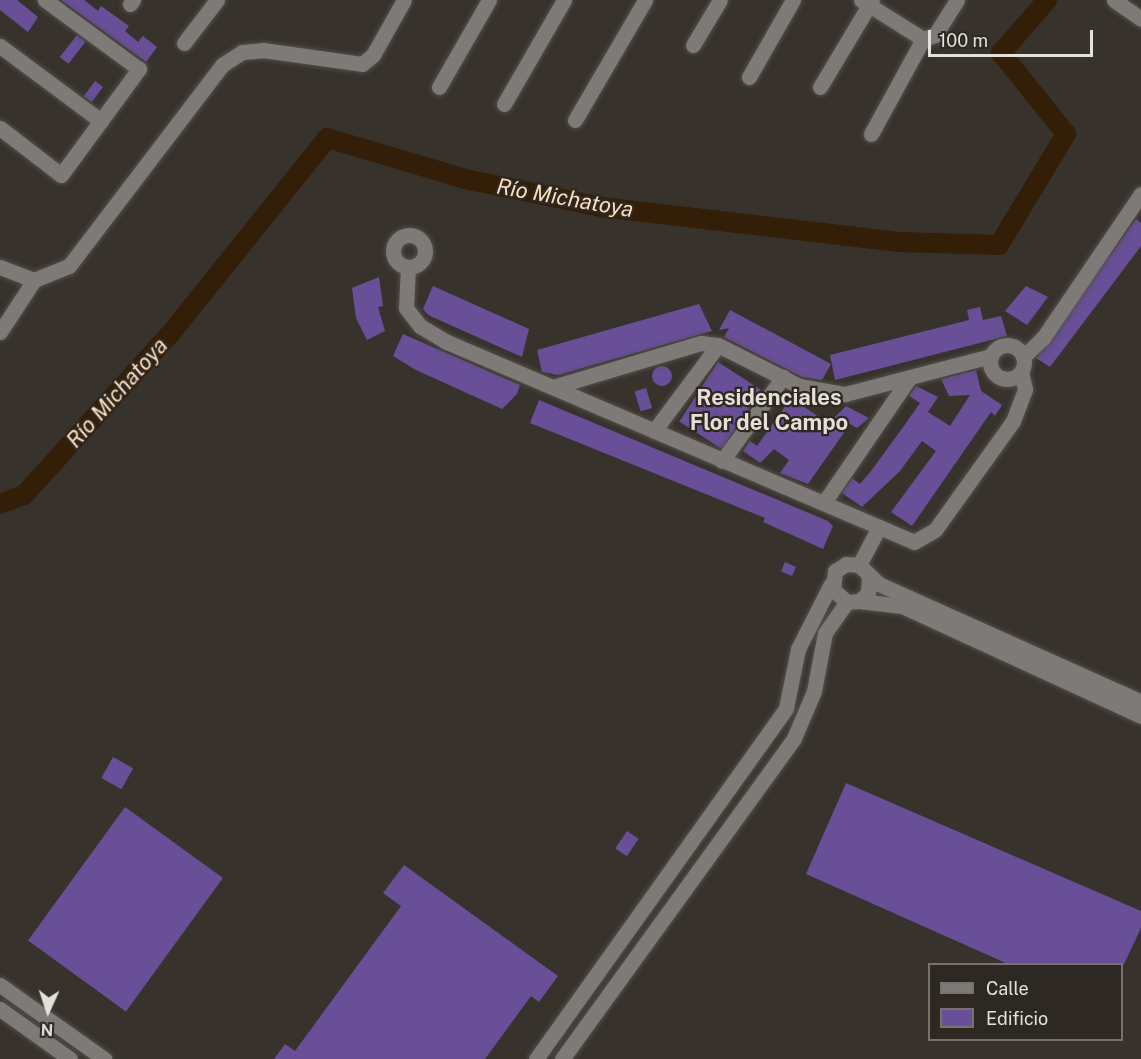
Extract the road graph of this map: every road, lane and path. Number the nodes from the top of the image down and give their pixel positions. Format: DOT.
graph roads {
  1 [pos="45,0"];
  2 [pos="217,0"];
  3 [pos="404,0"];
  4 [pos="489,0"];
  5 [pos="564,0"];
  6 [pos="645,0"];
  7 [pos="720,0"];
  8 [pos="793,0"];
  9 [pos="957,0"];
  10 [pos="1114,0"];
  11 [pos="868,2"];
  12 [pos="1141,19"];
  13 [pos="923,39"];
  14 [pos="184,44"];
  15 [pos="693,45"];
  16 [pos="0,46"];
  17 [pos="749,77"];
  18 [pos="439,87"];
  19 [pos="820,87"];
  20 [pos="504,104"];
  21 [pos="575,120"];
  22 [pos="101,121"];
  23 [pos="0,128"];
  24 [pos="871,134"];
  25 [pos="1141,194"];
  26 [pos="0,267"];
  27 [pos="408,267"];
  28 [pos="34,280"];
  29 [pos="0,332"];
  30 [pos="718,345"];
  31 [pos="991,356"];
  32 [pos="1023,357"];
  33 [pos="1021,372"];
  34 [pos="783,377"];
  35 [pos="910,377"];
  36 [pos="553,387"];
  37 [pos="654,430"];
  38 [pos="722,461"];
  39 [pos="825,501"];
  40 [pos="879,527"];
  41 [pos="864,570"];
  42 [pos="831,584"];
  43 [pos="853,602"];
  44 [pos="1141,702"];
  45 [pos="1141,716"];
  46 [pos="0,985"];
  47 [pos="0,1010"];
  48 [pos="70,1059"];
  49 [pos="104,1059"];
  50 [pos="536,1059"];
  51 [pos="562,1059"];
  1 -- 22 [label="street"];
  2 -- 14 [label="street"];
  3 -- 28 [label="street"];
  4 -- 18 [label="street"];
  5 -- 20 [label="street"];
  6 -- 21 [label="street"];
  7 -- 15 [label="street"];
  8 -- 17 [label="street"];
  9 -- 13 [label="street"];
  10 -- 12 [label="street"];
  11 -- 13 [label="street"];
  11 -- 19 [label="street"];
  13 -- 24 [label="street"];
  16 -- 22 [label="street"];
  22 -- 23 [label="street"];
  25 -- 32 [label="street"];
  26 -- 28 [label="street"];
  27 -- 36 [label="street"];
  28 -- 29 [label="street"];
  30 -- 34 [label="street"];
  30 -- 36 [label="street"];
  30 -- 37 [label="street"];
  31 -- 32 [label="street"];
  31 -- 33 [label="street"];
  31 -- 35 [label="street"];
  32 -- 33 [label="street"];
  33 -- 40 [label="street"];
  34 -- 35 [label="street"];
  34 -- 38 [label="street"];
  35 -- 39 [label="street"];
  36 -- 37 [label="street"];
  37 -- 38 [label="street"];
  38 -- 39 [label="street"];
  39 -- 40 [label="street"];
  40 -- 41 [label="street"];
  41 -- 42 [label="street"];
  41 -- 43 [label="street"];
  41 -- 44 [label="street"];
  42 -- 43 [label="street"];
  42 -- 50 [label="street"];
  43 -- 45 [label="street"];
  43 -- 51 [label="street"];
  46 -- 49 [label="street"];
  47 -- 48 [label="street"];
}
